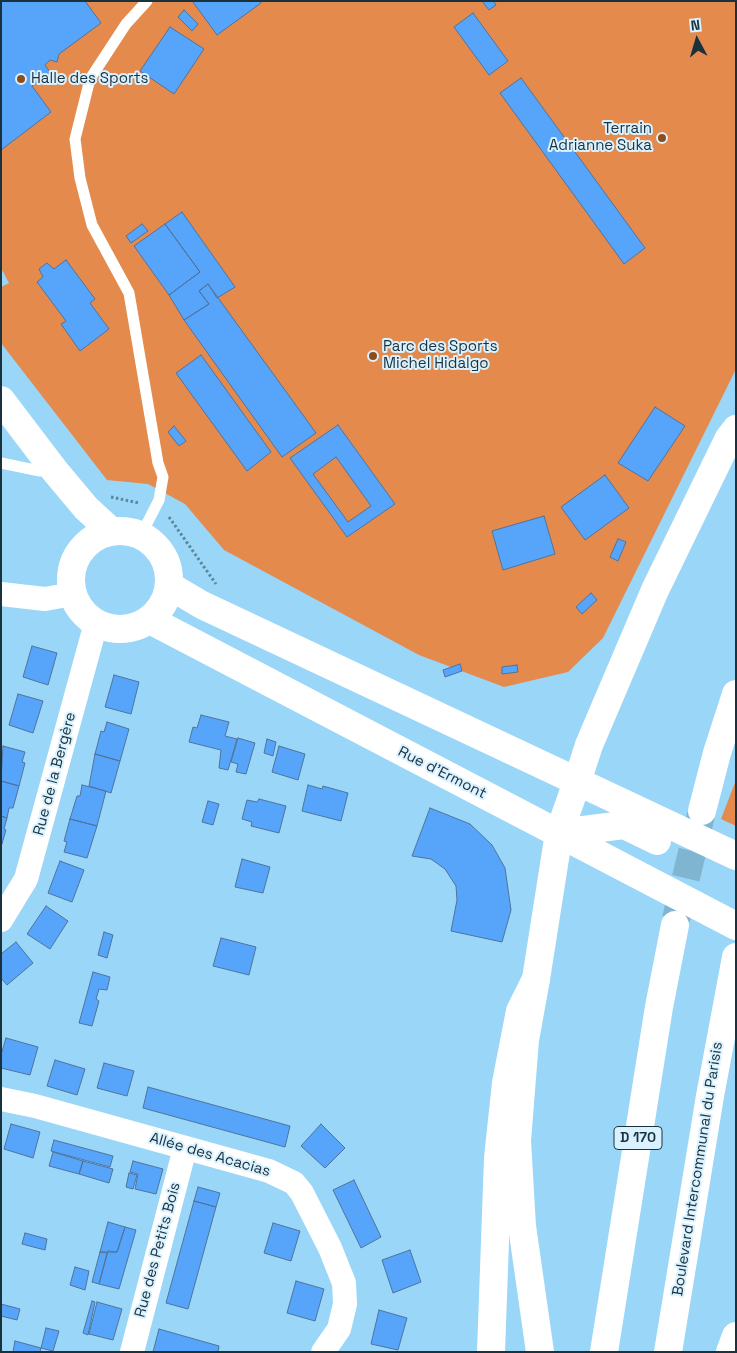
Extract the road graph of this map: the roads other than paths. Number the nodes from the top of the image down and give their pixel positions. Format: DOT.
graph roads {
  1 [pos="147,1"];
  2 [pos="1,400"];
  3 [pos="1,424"];
  4 [pos="736,429"];
  5 [pos="1,463"];
  6 [pos="40,471"];
  7 [pos="111,531"];
  8 [pos="142,535"];
  9 [pos="78,554"];
  10 [pos="170,586"];
  11 [pos="1,594"];
  12 [pos="73,594"];
  13 [pos="150,620"];
  14 [pos="96,623"];
  15 [pos="736,694"];
  16 [pos="577,782"];
  17 [pos="702,811"];
  18 [pos="558,833"];
  19 [pos="736,856"];
  20 [pos="736,876"];
  21 [pos="723,912"];
  22 [pos="1,920"];
  23 [pos="675,925"];
  24 [pos="736,926"];
  25 [pos="736,957"];
  26 [pos="536,979"];
  27 [pos="1,1099"];
  28 [pos="185,1148"];
  29 [pos="736,1336"];
  30 [pos="132,1352"];
  31 [pos="323,1352"];
  32 [pos="491,1352"];
  33 [pos="540,1352"];
  34 [pos="604,1352"];
  35 [pos="668,1352"];
  36 [pos="730,1352"];
  1 -- 8 [label="lane"];
  2 -- 7 [label="main road"];
  3 -- 6 [label="main road"];
  4 -- 16 [label="main road"];
  5 -- 6 [label="lane"];
  6 -- 9 [label="main road"];
  7 -- 8 [label="main road"];
  7 -- 9 [label="main road"];
  8 -- 10 [label="main road"];
  9 -- 12 [label="main road"];
  10 -- 13 [label="main road"];
  10 -- 16 [label="main road"];
  11 -- 12 [label="street"];
  12 -- 14 [label="main road"];
  13 -- 14 [label="main road"];
  13 -- 18 [label="main road, Rue d'Ermont"];
  14 -- 22 [label="street, Rue de la Bergère"];
  15 -- 17 [label="main road"];
  16 -- 18 [label="main road"];
  16 -- 19 [label="main road"];
  18 -- 20 [label="main road"];
  18 -- 21 [label="main road, Rue d'Ermont"];
  18 -- 26 [label="main road"];
  21 -- 24 [label="main road, Rue d'Ermont"];
  23 -- 34 [label="main road, D 170"];
  25 -- 35 [label="main road, Boulevard Intercommunal du Parisis"];
  26 -- 32 [label="main road"];
  26 -- 33 [label="main road"];
  27 -- 28 [label="street, Allée des Acacias"];
  28 -- 30 [label="street, Rue des Petits Bois"];
  28 -- 31 [label="street, Allée des Acacias"];
  29 -- 36 [label="main road"];
}
